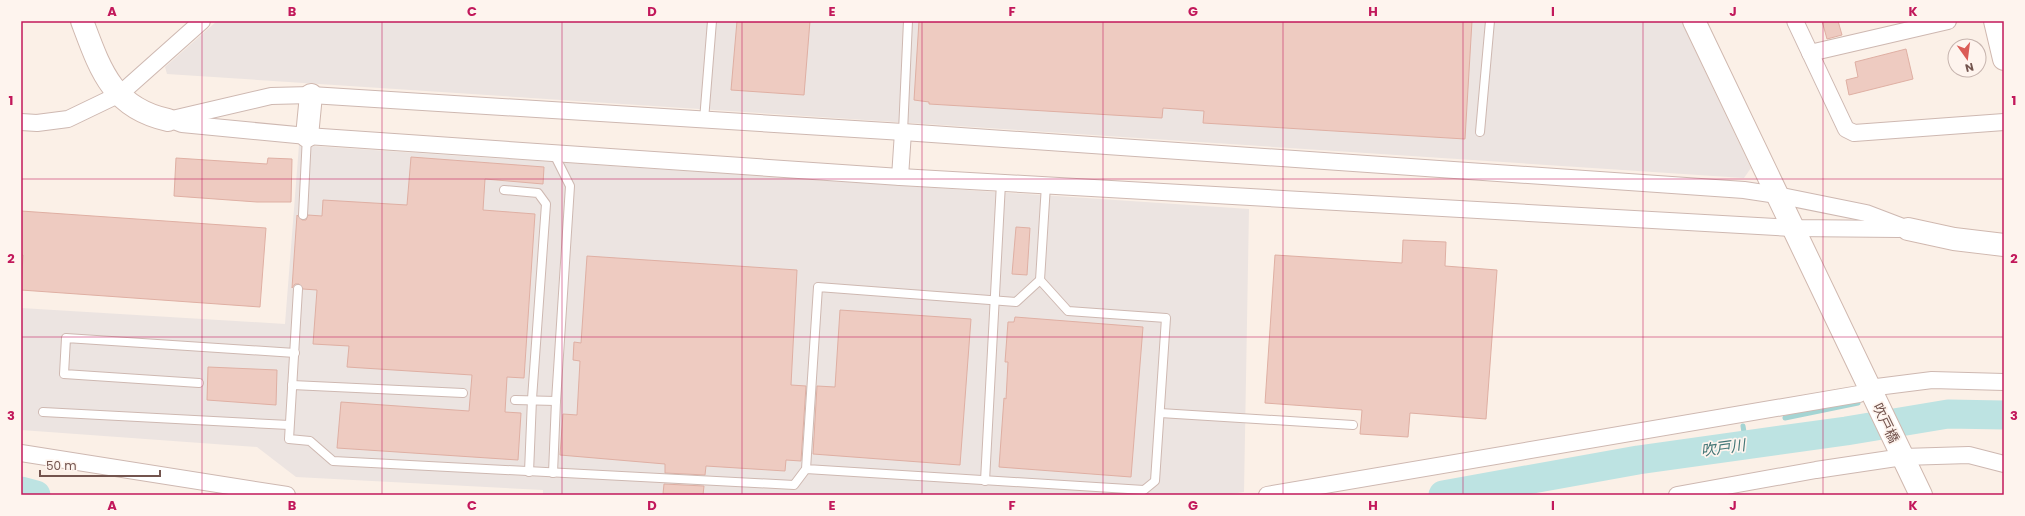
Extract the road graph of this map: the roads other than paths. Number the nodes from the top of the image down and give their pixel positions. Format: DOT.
graph roads {
  1 [pos="82,21"];
  2 [pos="202,21"];
  3 [pos="712,21"];
  4 [pos="908,21"];
  5 [pos="1490,21"];
  6 [pos="1694,21"];
  7 [pos="1795,21"];
  8 [pos="1948,21"];
  9 [pos="1995,21"];
  10 [pos="1810,53"];
  11 [pos="2004,60"];
  12 [pos="120,94"];
  13 [pos="311,95"];
  14 [pos="168,120"];
  15 [pos="704,120"];
  16 [pos="21,122"];
  17 [pos="2004,122"];
  18 [pos="903,132"];
  19 [pos="1480,132"];
  20 [pos="307,136"];
  21 [pos="554,154"];
  22 [pos="900,177"];
  23 [pos="1001,183"];
  24 [pos="1046,185"];
  25 [pos="504,190"];
  26 [pos="1777,195"];
  27 [pos="303,215"];
  28 [pos="1792,228"];
  29 [pos="1908,229"];
  30 [pos="2004,245"];
  31 [pos="1040,280"];
  32 [pos="298,289"];
  33 [pos="994,301"];
  34 [pos="294,353"];
  35 [pos="2004,382"];
  36 [pos="199,383"];
  37 [pos="292,385"];
  38 [pos="1868,388"];
  39 [pos="463,393"];
  40 [pos="532,399"];
  41 [pos="515,400"];
  42 [pos="556,401"];
  43 [pos="43,412"];
  44 [pos="1160,413"];
  45 [pos="289,425"];
  46 [pos="1353,425"];
  47 [pos="21,453"];
  48 [pos="1903,457"];
  49 [pos="2004,464"];
  50 [pos="806,469"];
  51 [pos="529,472"];
  52 [pos="553,473"];
  53 [pos="985,481"];
  54 [pos="287,495"];
  55 [pos="1267,495"];
  56 [pos="1677,495"];
  57 [pos="1921,495"];
  1 -- 12 [label="street"];
  2 -- 12 [label="street"];
  3 -- 15 [label="lane"];
  4 -- 18 [label="lane"];
  5 -- 19 [label="lane"];
  6 -- 26 [label="street, 吹戸橋"];
  7 -- 10 [label="street"];
  8 -- 10 [label="street"];
  9 -- 11 [label="street"];
  10 -- 17 [label="street"];
  12 -- 14 [label="street"];
  12 -- 16 [label="street"];
  13 -- 14 [label="street"];
  13 -- 15 [label="street"];
  13 -- 20 [label="street"];
  14 -- 20 [label="street"];
  15 -- 18 [label="street"];
  18 -- 22 [label="street"];
  18 -- 26 [label="street"];
  20 -- 21 [label="street"];
  20 -- 27 [label="lane"];
  21 -- 22 [label="street"];
  21 -- 42 [label="lane"];
  22 -- 23 [label="street"];
  23 -- 24 [label="street"];
  23 -- 33 [label="lane"];
  24 -- 28 [label="street"];
  24 -- 31 [label="lane"];
  25 -- 40 [label="lane"];
  26 -- 28 [label="street, 吹戸橋"];
  26 -- 29 [label="street"];
  28 -- 29 [label="street"];
  28 -- 38 [label="street, 吹戸橋"];
  29 -- 30 [label="street"];
  31 -- 33 [label="lane"];
  31 -- 44 [label="lane"];
  32 -- 34 [label="lane"];
  33 -- 50 [label="lane"];
  33 -- 53 [label="lane"];
  34 -- 36 [label="lane"];
  34 -- 37 [label="lane"];
  35 -- 38 [label="street"];
  37 -- 39 [label="lane"];
  37 -- 45 [label="lane"];
  38 -- 48 [label="street, 吹戸橋"];
  38 -- 55 [label="street"];
  40 -- 41 [label="lane"];
  40 -- 42 [label="lane"];
  40 -- 51 [label="lane"];
  42 -- 52 [label="lane"];
  43 -- 45 [label="lane"];
  44 -- 46 [label="lane"];
  44 -- 53 [label="lane"];
  45 -- 51 [label="lane"];
  47 -- 54 [label="street"];
  48 -- 49 [label="street"];
  48 -- 56 [label="street"];
  48 -- 57 [label="street, 吹戸橋"];
  50 -- 52 [label="lane"];
  50 -- 53 [label="lane"];
  51 -- 52 [label="lane"];
}
